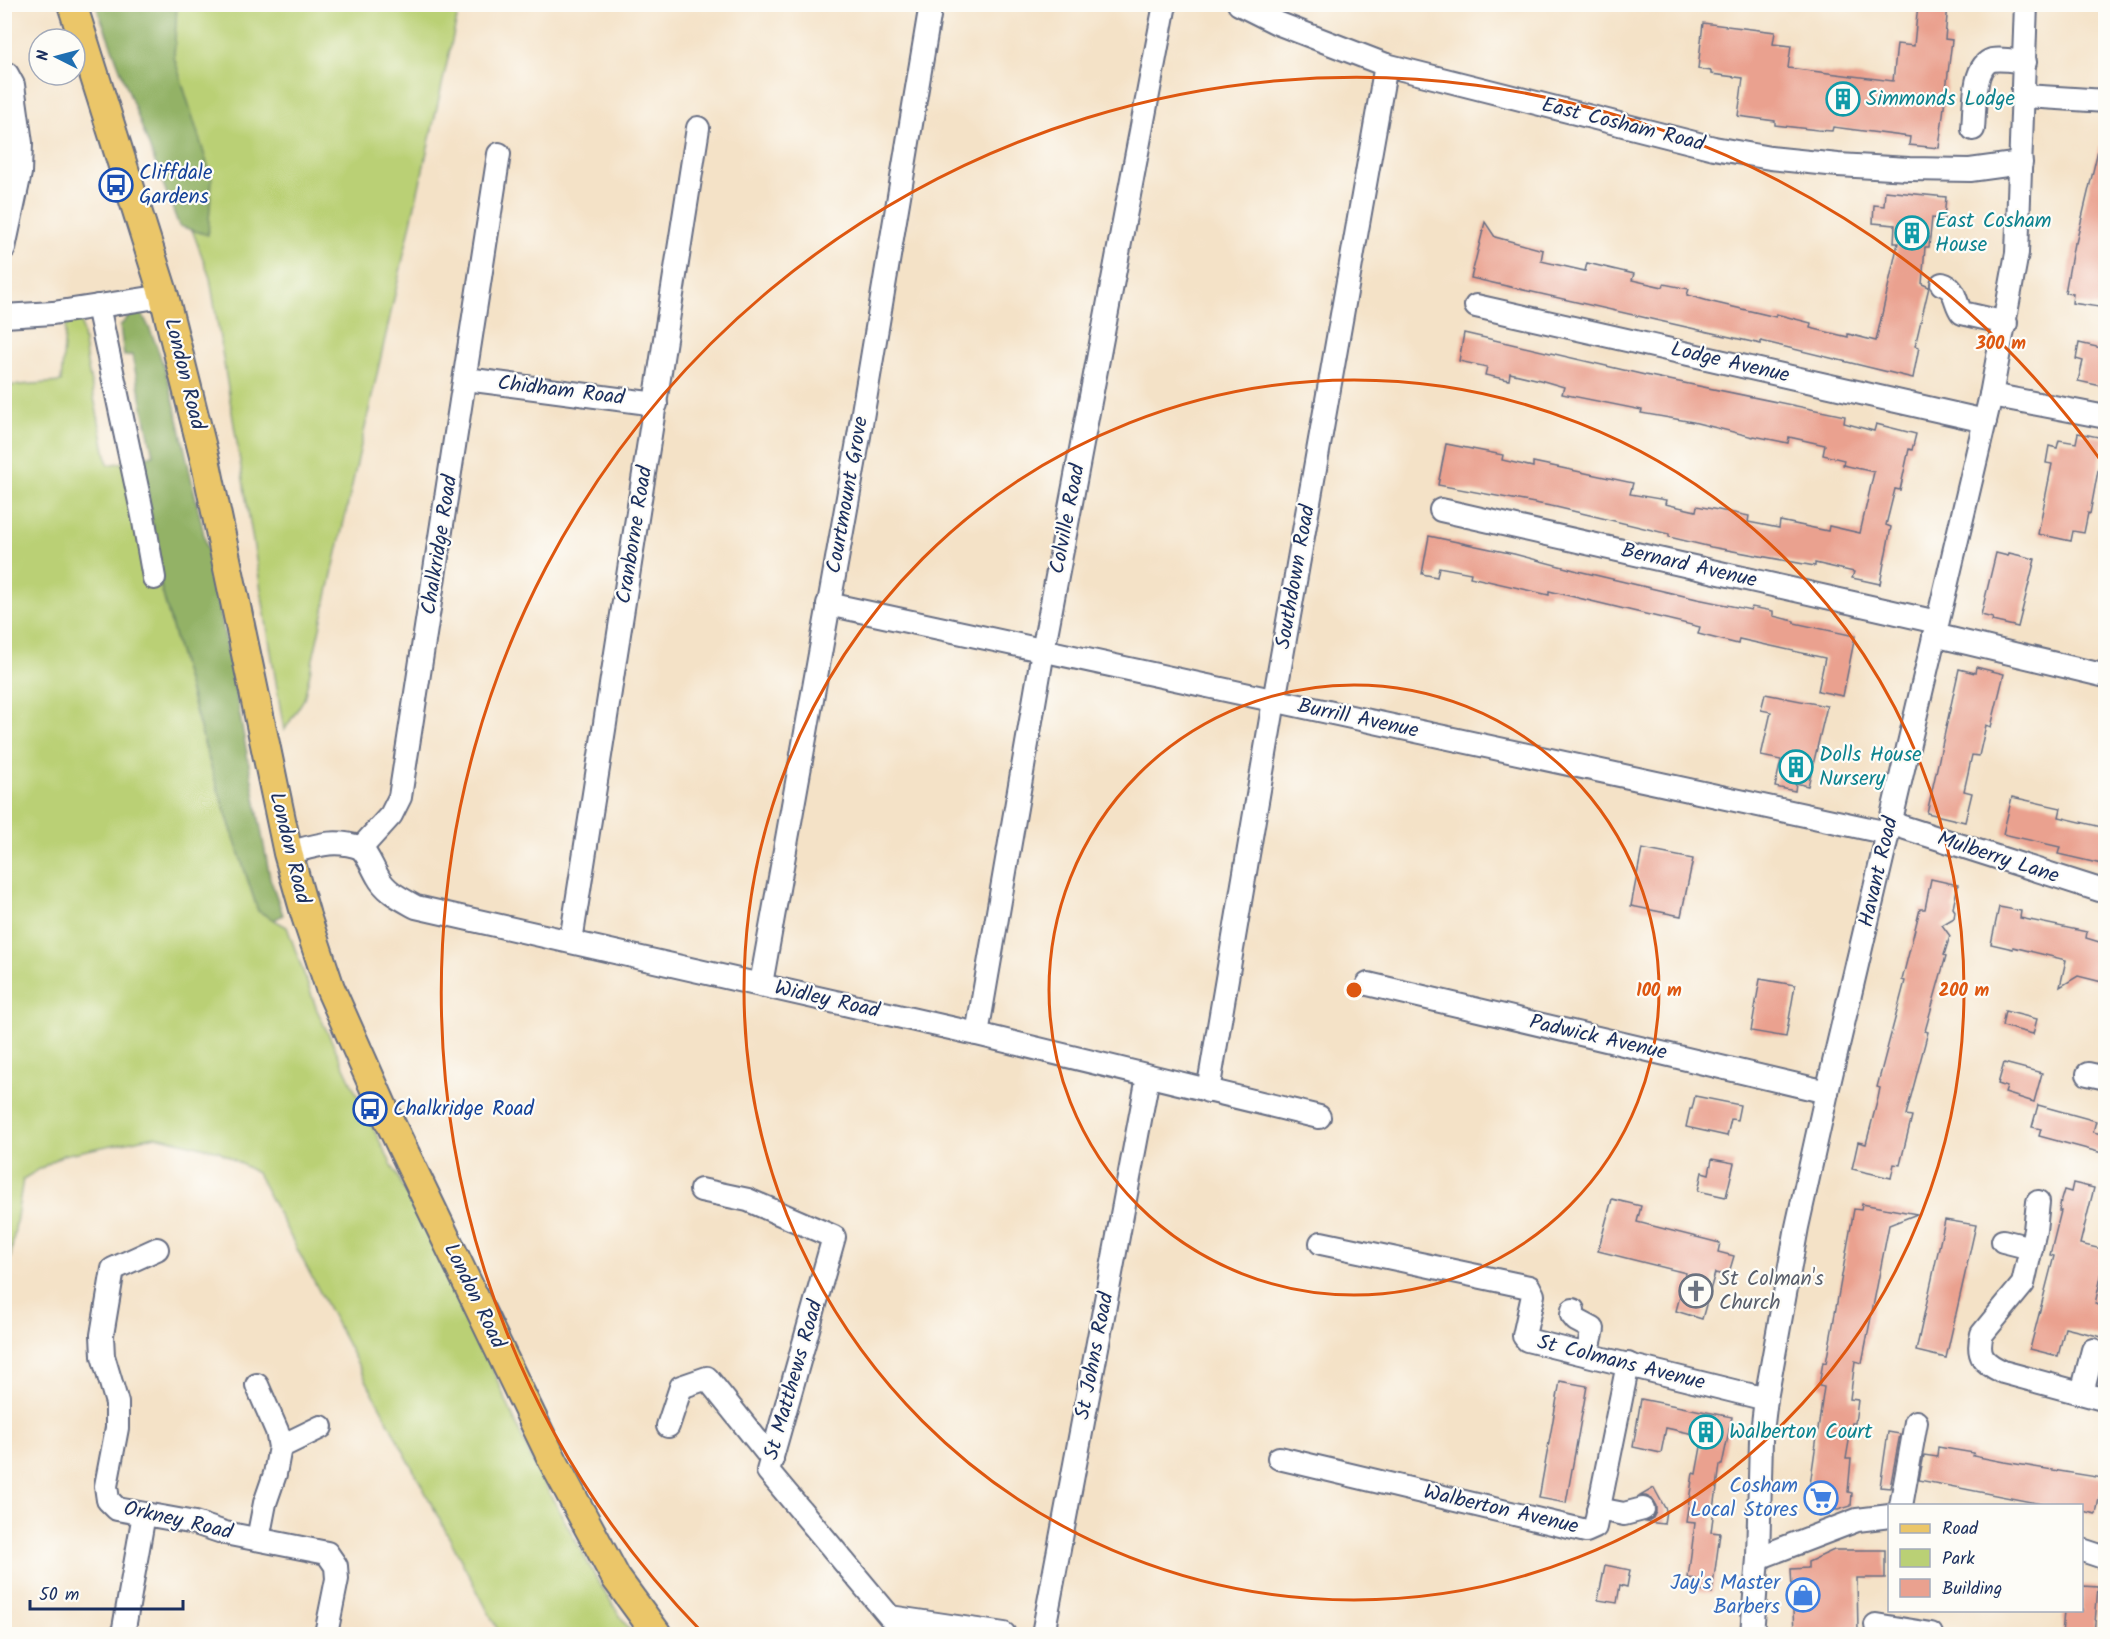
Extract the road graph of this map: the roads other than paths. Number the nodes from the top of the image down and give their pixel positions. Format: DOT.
graph roads {
  1 [pos="72,4"];
  2 [pos="931,4"];
  3 [pos="1165,4"];
  4 [pos="1239,4"];
  5 [pos="2026,4"];
  6 [pos="2025,62"];
  7 [pos="1386,65"];
  8 [pos="7,74"];
  9 [pos="2024,96"];
  10 [pos="2106,101"];
  11 [pos="698,128"];
  12 [pos="1973,129"];
  13 [pos="499,154"];
  14 [pos="2021,163"];
  15 [pos="4,248"];
  16 [pos="1942,284"];
  17 [pos="164,296"];
  18 [pos="98,306"];
  19 [pos="1476,306"];
  20 [pos="4,316"];
  21 [pos="2006,323"];
  22 [pos="466,379"];
  23 [pos="1991,395"];
  24 [pos="656,404"];
  25 [pos="2106,417"];
  26 [pos="1985,421"];
  27 [pos="1441,510"];
  28 [pos="154,578"];
  29 [pos="828,604"];
  30 [pos="1935,629"];
  31 [pos="1043,651"];
  32 [pos="2106,676"];
  33 [pos="1274,701"];
  34 [pos="1889,828"];
  35 [pos="361,848"];
  36 [pos="288,853"];
  37 [pos="2106,892"];
  38 [pos="571,941"];
  39 [pos="761,984"];
  40 [pos="1368,984"];
  41 [pos="977,1034"];
  42 [pos="1148,1077"];
  43 [pos="1208,1090"];
  44 [pos="1827,1092"];
  45 [pos="1319,1117"];
  46 [pos="700,1190"];
  47 [pos="2038,1202"];
  48 [pos="2003,1241"];
  49 [pos="1321,1243"];
  50 [pos="157,1248"];
  51 [pos="2031,1248"];
  52 [pos="1573,1310"];
  53 [pos="2093,1350"];
  54 [pos="1587,1354"];
  55 [pos="1628,1364"];
  56 [pos="257,1385"];
  57 [pos="2082,1393"];
  58 [pos="1766,1399"];
  59 [pos="2106,1400"];
  60 [pos="1916,1422"];
  61 [pos="668,1426"];
  62 [pos="321,1427"];
  63 [pos="280,1447"];
  64 [pos="1279,1458"];
  65 [pos="772,1459"];
  66 [pos="1901,1504"];
  67 [pos="1598,1509"];
  68 [pos="1643,1509"];
  69 [pos="144,1514"];
  70 [pos="1888,1516"];
  71 [pos="258,1539"];
  72 [pos="2083,1550"];
  73 [pos="1758,1558"];
  74 [pos="2106,1558"];
  75 [pos="1876,1625"];
  76 [pos="123,1635"];
  77 [pos="326,1635"];
  78 [pos="657,1635"];
  79 [pos="1004,1635"];
  80 [pos="1043,1635"];
  81 [pos="1752,1635"];
  82 [pos="1930,1635"];
  1 -- 17 [label="main road, London Road"];
  2 -- 29 [label="street, Courtmount Grove"];
  3 -- 31 [label="street, Colville Road"];
  4 -- 7 [label="street, East Cosham Road"];
  5 -- 6 [label="street, Havant Road"];
  6 -- 9 [label="street, Havant Road"];
  6 -- 12 [label="street"];
  7 -- 14 [label="street, East Cosham Road"];
  7 -- 33 [label="street, Southdown Road"];
  8 -- 15 [label="street"];
  9 -- 10 [label="street"];
  9 -- 14 [label="street, Havant Road"];
  11 -- 24 [label="street, Cranborne Road"];
  13 -- 22 [label="street, Chalkridge Road"];
  14 -- 21 [label="street, Havant Road"];
  16 -- 21 [label="street"];
  17 -- 18 [label="street"];
  17 -- 36 [label="main road, London Road"];
  18 -- 20 [label="street"];
  18 -- 28 [label="street"];
  19 -- 26 [label="street, Lodge Avenue"];
  21 -- 23 [label="street, Havant Road"];
  22 -- 24 [label="street, Chidham Road"];
  22 -- 35 [label="street, Chalkridge Road"];
  23 -- 25 [label="street"];
  23 -- 26 [label="street, Havant Road"];
  24 -- 38 [label="street, Cranborne Road"];
  26 -- 30 [label="street, Havant Road"];
  27 -- 30 [label="street, Bernard Avenue"];
  29 -- 31 [label="street, Burrill Avenue"];
  29 -- 39 [label="street, Courtmount Grove"];
  30 -- 32 [label="street, Bernard Avenue"];
  30 -- 34 [label="street, Havant Road"];
  31 -- 33 [label="street, Burrill Avenue"];
  31 -- 41 [label="street, Colville Road"];
  33 -- 34 [label="street, Burrill Avenue"];
  33 -- 43 [label="street, Southdown Road"];
  34 -- 37 [label="street, Mulberry Lane"];
  34 -- 44 [label="street, Havant Road"];
  35 -- 36 [label="street"];
  35 -- 38 [label="street, Widley Road"];
  36 -- 78 [label="main road, London Road"];
  38 -- 39 [label="street, Widley Road"];
  39 -- 41 [label="street, Widley Road"];
  40 -- 44 [label="street, Padwick Avenue"];
  41 -- 42 [label="street, Widley Road"];
  42 -- 43 [label="street, Widley Road"];
  42 -- 80 [label="street, St Johns Road"];
  43 -- 45 [label="street, Widley Road"];
  44 -- 58 [label="street, Havant Road"];
  46 -- 65 [label="street, St Matthews Road"];
  47 -- 51 [label="street"];
  48 -- 51 [label="street"];
  49 -- 54 [label="street, St Colmans Avenue"];
  50 -- 69 [label="street, Orkney Road"];
  51 -- 57 [label="street"];
  52 -- 54 [label="street"];
  53 -- 57 [label="street"];
  54 -- 55 [label="street, St Colmans Avenue"];
  55 -- 58 [label="street, St Colmans Avenue"];
  55 -- 67 [label="street, Walberton Avenue"];
  56 -- 63 [label="street"];
  57 -- 59 [label="street"];
  58 -- 73 [label="street, Havant Road"];
  60 -- 66 [label="street"];
  61 -- 65 [label="street"];
  62 -- 63 [label="street"];
  63 -- 71 [label="street"];
  64 -- 67 [label="street, Walberton Avenue"];
  65 -- 79 [label="street, St Matthews Road"];
  67 -- 68 [label="street"];
  69 -- 71 [label="street, Orkney Road"];
  69 -- 76 [label="street"];
  70 -- 73 [label="street"];
  71 -- 77 [label="street, Orkney Road"];
  72 -- 74 [label="street"];
  73 -- 81 [label="street, Havant Road"];
  75 -- 82 [label="street"];
}
